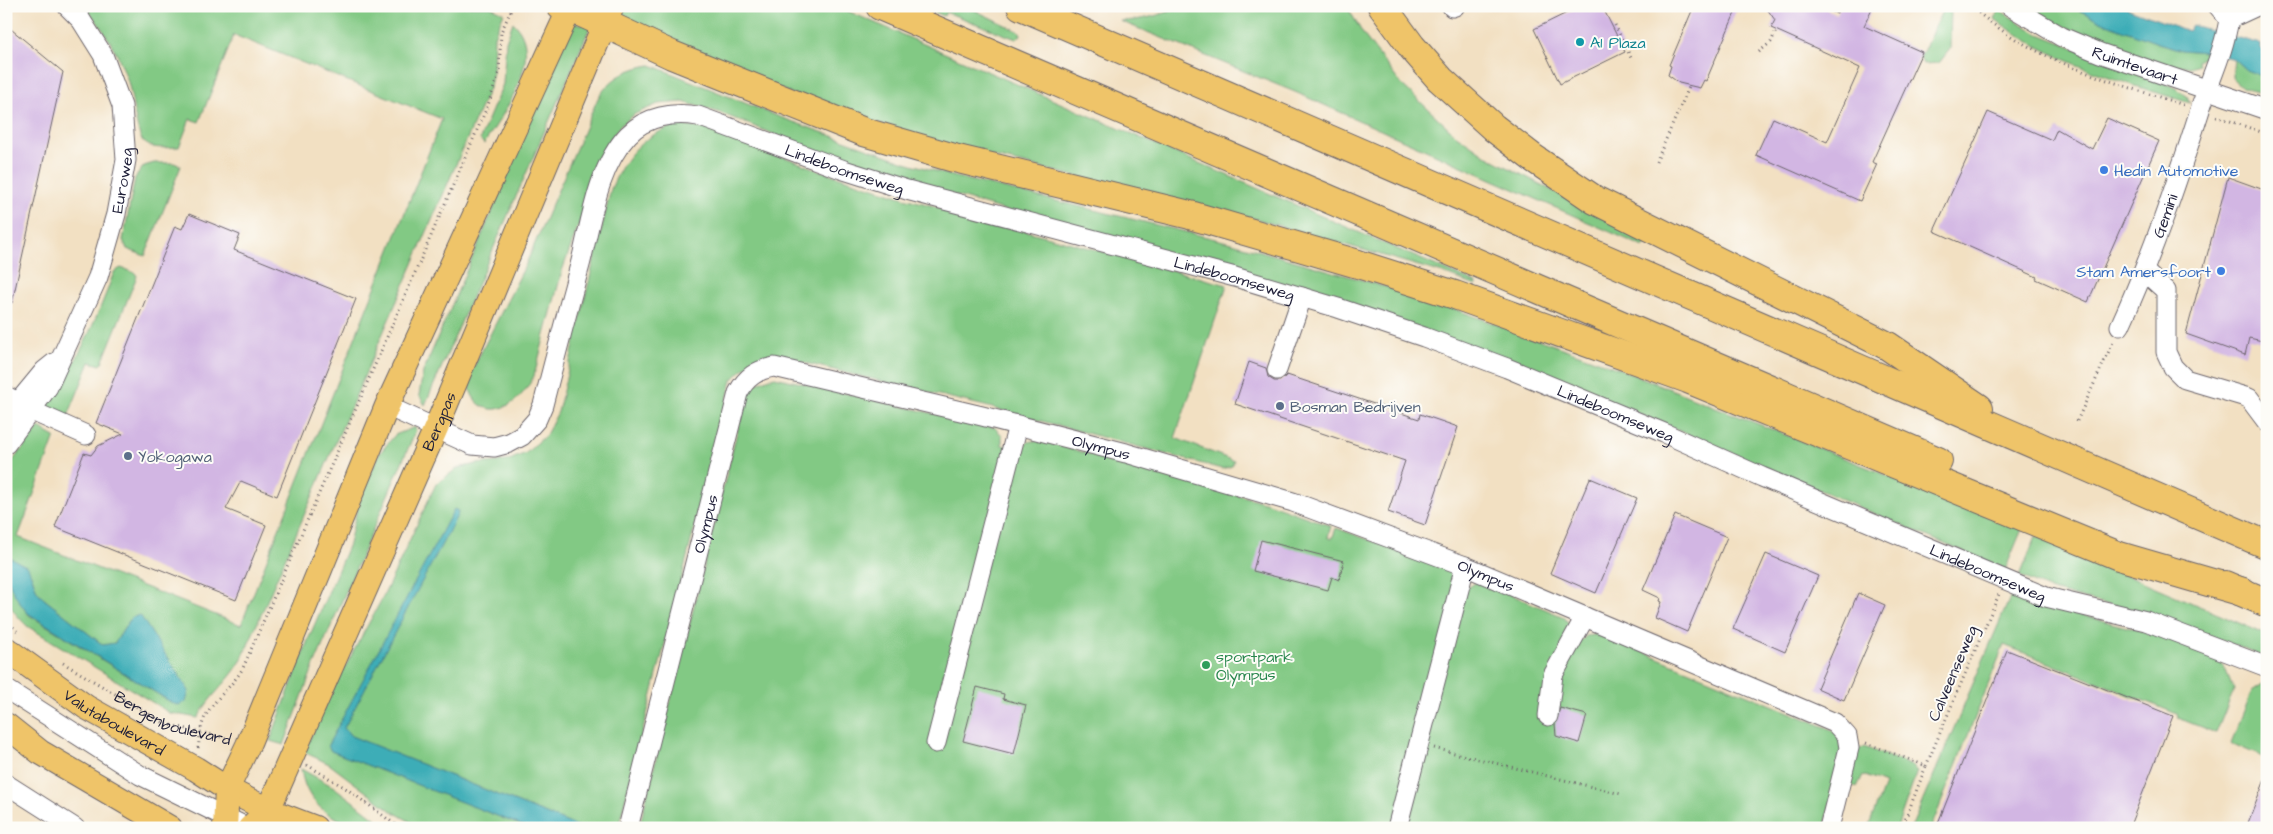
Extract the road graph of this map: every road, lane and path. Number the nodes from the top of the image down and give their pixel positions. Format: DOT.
graph roads {
  1 [pos="67,6"];
  2 [pos="513,6"];
  3 [pos="880,6"];
  4 [pos="1021,6"];
  5 [pos="1382,6"];
  6 [pos="2010,6"];
  7 [pos="2256,6"];
  8 [pos="567,7"];
  9 [pos="608,15"];
  10 [pos="2225,20"];
  11 [pos="1615,25"];
  12 [pos="1776,31"];
  13 [pos="1759,52"];
  14 [pos="1631,58"];
  15 [pos="1690,85"];
  16 [pos="2208,89"];
  17 [pos="2267,110"];
  18 [pos="1656,162"];
  19 [pos="2144,272"];
  20 [pos="1302,297"];
  21 [pos="2120,326"];
  22 [pos="1277,370"];
  23 [pos="387,406"];
  24 [pos="17,407"];
  25 [pos="2077,421"];
  26 [pos="2267,422"];
  27 [pos="1018,425"];
  28 [pos="436,428"];
  29 [pos="86,435"];
  30 [pos="6,444"];
  31 [pos="2034,445"];
  32 [pos="2267,545"];
  33 [pos="1465,566"];
  34 [pos="2001,590"];
  35 [pos="2255,598"];
  36 [pos="1585,617"];
  37 [pos="6,620"];
  38 [pos="12,640"];
  39 [pos="62,662"];
  40 [pos="2267,667"];
  41 [pos="7,690"];
  42 [pos="1548,716"];
  43 [pos="6,725"];
  44 [pos="200,732"];
  45 [pos="1847,736"];
  46 [pos="936,743"];
  47 [pos="1418,744"];
  48 [pos="248,745"];
  49 [pos="291,759"];
  50 [pos="1926,766"];
  51 [pos="6,784"];
  52 [pos="227,789"];
  53 [pos="1620,794"];
  54 [pos="268,810"];
  55 [pos="225,823"];
  56 [pos="75,828"];
  57 [pos="170,828"];
  58 [pos="249,828"];
  59 [pos="315,828"];
  60 [pos="400,828"];
  61 [pos="628,828"];
  62 [pos="1397,828"];
  63 [pos="1829,828"];
  64 [pos="1902,828"];
  1 -- 24 [label="street, Euroweg"];
  2 -- 44 [label="path"];
  3 -- 35 [label="highway"];
  4 -- 31 [label="highway"];
  5 -- 31 [label="highway"];
  6 -- 16 [label="street, Ruimtevaart"];
  7 -- 10 [label="street"];
  8 -- 9 [label="highway"];
  8 -- 23 [label="main road"];
  9 -- 28 [label="main road, Bergpas"];
  9 -- 35 [label="highway"];
  10 -- 16 [label="street, Gemini"];
  11 -- 14 [label="path"];
  12 -- 13 [label="path"];
  15 -- 18 [label="path"];
  16 -- 17 [label="street, Ruimtevaart"];
  16 -- 19 [label="street, Gemini"];
  19 -- 21 [label="street, Gemini"];
  19 -- 26 [label="street"];
  20 -- 22 [label="street"];
  20 -- 28 [label="street, Lindeboomseweg"];
  20 -- 40 [label="street, Lindeboomseweg"];
  21 -- 25 [label="path"];
  23 -- 28 [label="street, Lindeboomseweg"];
  23 -- 48 [label="main road"];
  24 -- 29 [label="street"];
  24 -- 30 [label="street, Euroweg"];
  27 -- 33 [label="street, Olympus"];
  27 -- 46 [label="street"];
  27 -- 61 [label="street, Olympus"];
  28 -- 49 [label="main road, Bergpas"];
  31 -- 32 [label="highway"];
  33 -- 36 [label="street, Olympus"];
  33 -- 47 [label="street"];
  34 -- 50 [label="path, Calveenseweg"];
  36 -- 42 [label="street"];
  36 -- 45 [label="street, Olympus"];
  37 -- 38 [label="path"];
  38 -- 52 [label="main road, Valutaboulevard"];
  39 -- 44 [label="path, Bergenboulevard"];
  41 -- 55 [label="street, Valutaboulevard"];
  43 -- 57 [label="main road"];
  44 -- 48 [label="path, Bergenboulevard"];
  45 -- 50 [label="path"];
  45 -- 63 [label="street"];
  47 -- 53 [label="path"];
  47 -- 62 [label="street"];
  48 -- 52 [label="main road"];
  49 -- 54 [label="main road, Bergpas"];
  49 -- 60 [label="path"];
  50 -- 64 [label="path, Calveenseweg"];
  51 -- 56 [label="street"];
  52 -- 54 [label="main road"];
  52 -- 55 [label="main road"];
  54 -- 58 [label="main road, Bergpas"];
  54 -- 59 [label="main road"];
  55 -- 58 [label="street"];
}
